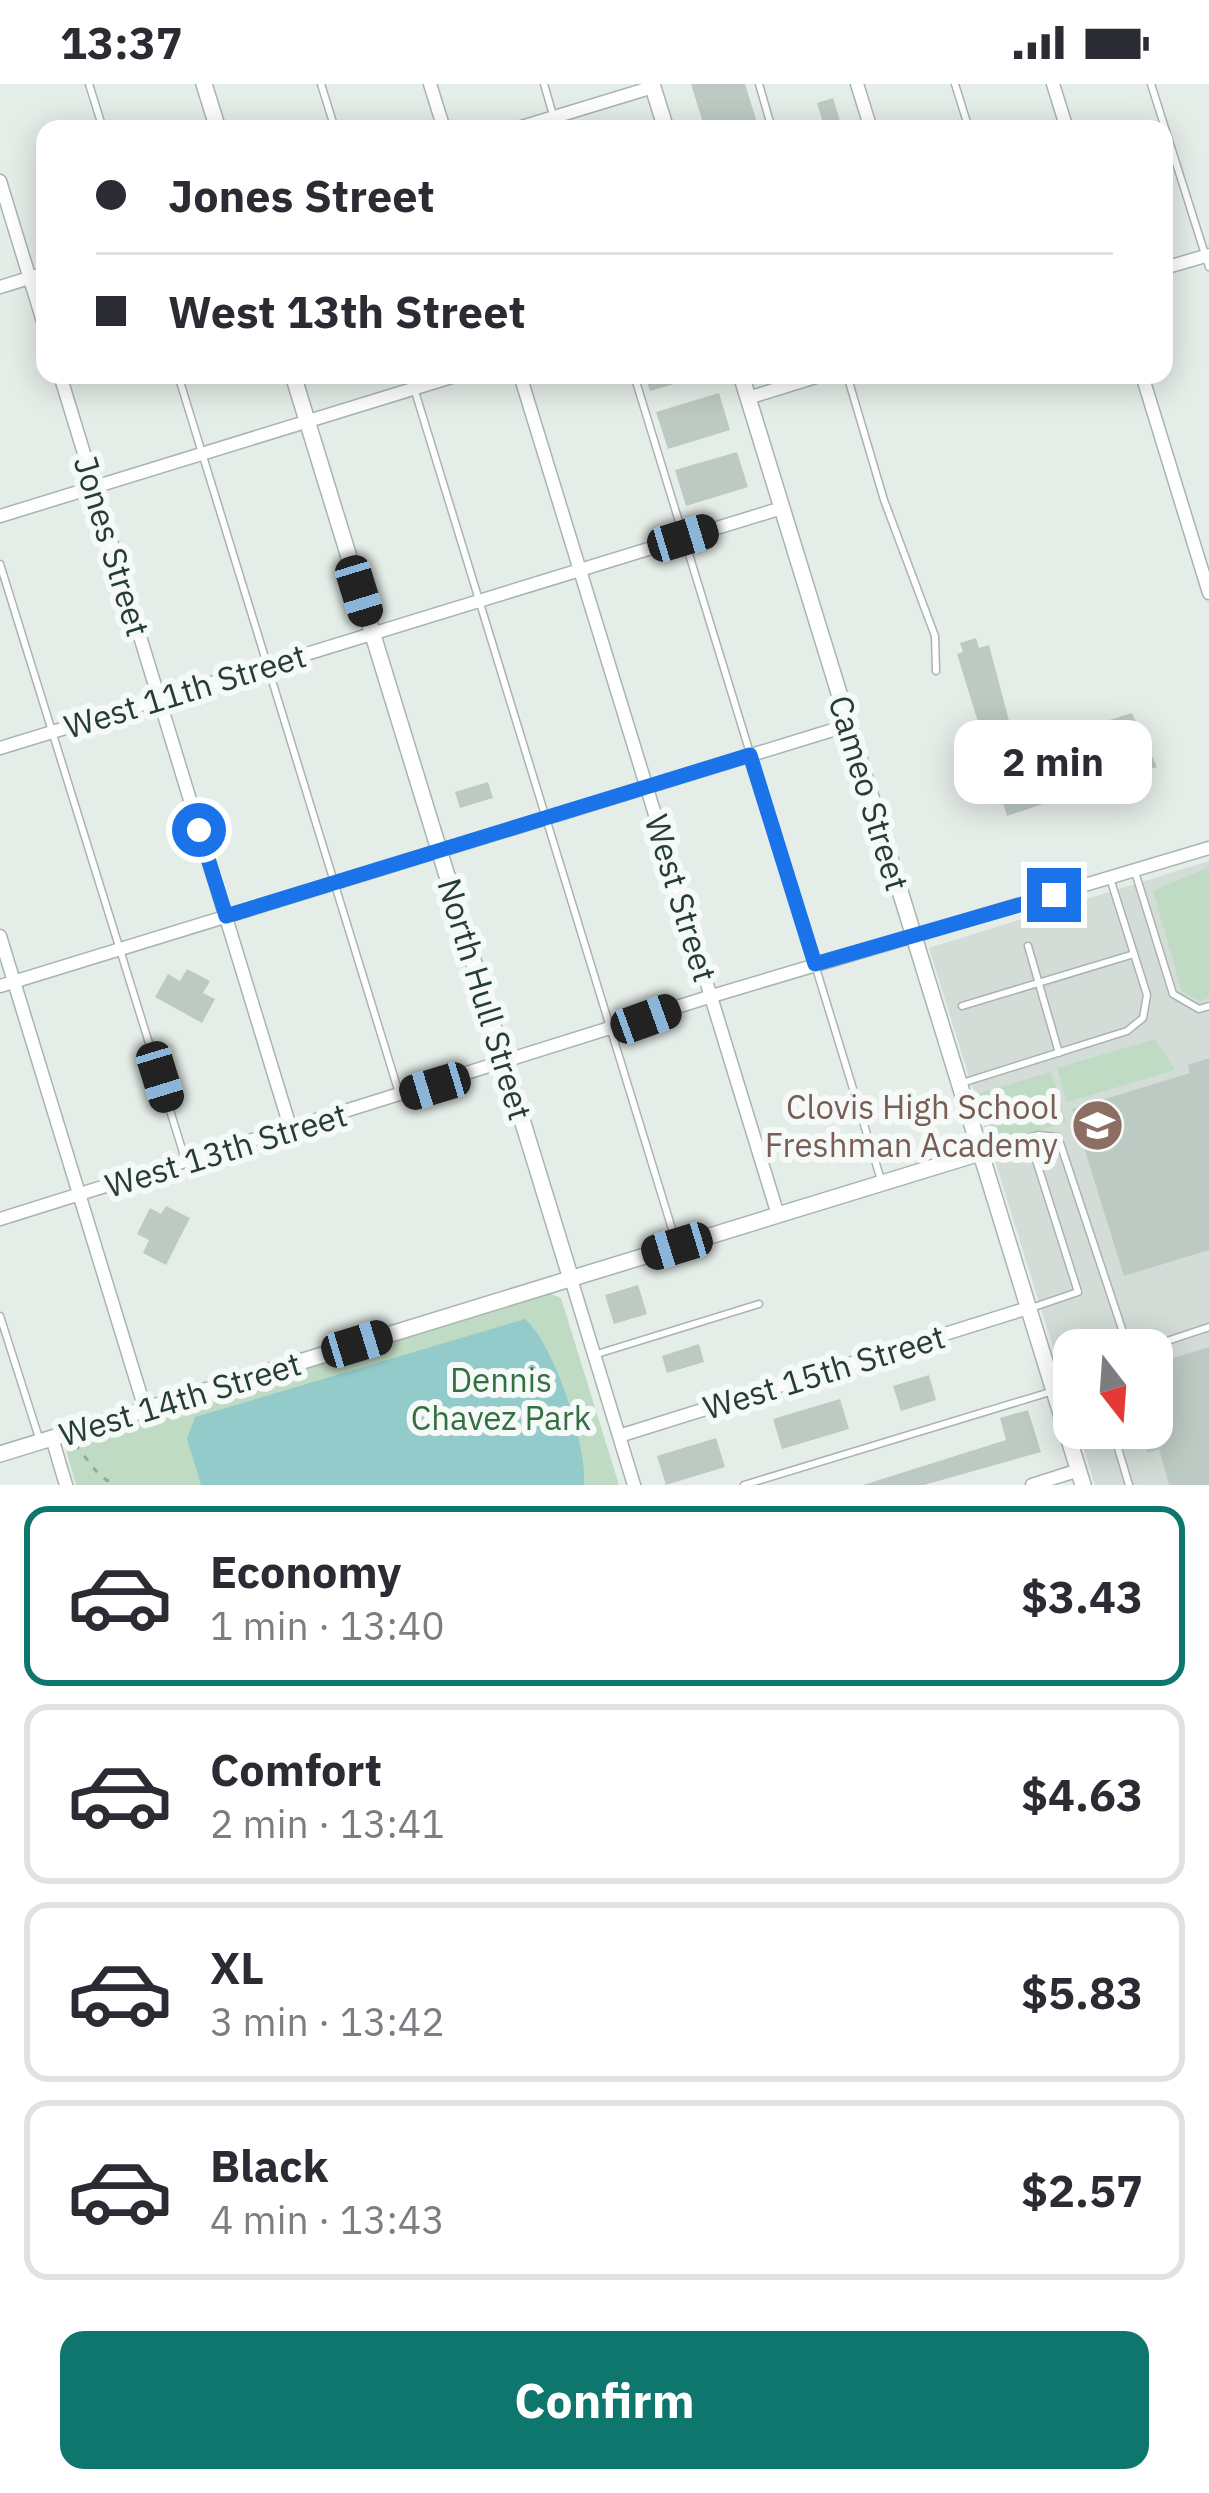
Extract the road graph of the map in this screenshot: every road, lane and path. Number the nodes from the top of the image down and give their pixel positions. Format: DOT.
graph roads {
  1 [pos="89,84"];
  2 [pos="204,84"];
  3 [pos="321,84"];
  4 [pos="430,84"];
  5 [pos="544,84"];
  6 [pos="759,84"];
  7 [pos="856,84"];
  8 [pos="955,84"];
  9 [pos="1053,84"];
  10 [pos="1151,84"];
  11 [pos="652,85"];
  12 [pos="100,120"];
  13 [pos="215,120"];
  14 [pos="332,120"];
  15 [pos="441,120"];
  16 [pos="554,120"];
  17 [pos="563,120"];
  18 [pos="663,120"];
  19 [pos="769,120"];
  20 [pos="868,120"];
  21 [pos="966,120"];
  22 [pos="1064,120"];
  23 [pos="1163,120"];
  24 [pos="1173,152"];
  25 [pos="0,182"];
  26 [pos="1208,259"];
  27 [pos="1173,266"];
  28 [pos="36,276"];
  29 [pos="30,278"];
  30 [pos="0,287"];
  31 [pos="36,298"];
  32 [pos="62,384"];
  33 [pos="181,384"];
  34 [pos="296,384"];
  35 [pos="407,384"];
  36 [pos="413,384"];
  37 [pos="523,384"];
  38 [pos="637,384"];
  39 [pos="744,384"];
  40 [pos="793,384"];
  41 [pos="850,384"];
  42 [pos="1145,384"];
  43 [pos="748,398"];
  44 [pos="307,422"];
  45 [pos="202,454"];
  46 [pos="94,487"];
  47 [pos="782,508"];
  48 [pos="0,516"];
  49 [pos="683,538"];
  50 [pos="0,563"];
  51 [pos="580,570"];
  52 [pos="1209,593"];
  53 [pos="480,601"];
  54 [pos="373,634"];
  55 [pos="267,666"];
  56 [pos="936,671"];
  57 [pos="159,699"];
  58 [pos="849,725"];
  59 [pos="52,732"];
  60 [pos="0,748"];
  61 [pos="750,755"];
  62 [pos="646,787"];
  63 [pos="547,818"];
  64 [pos="1209,848"];
  65 [pos="439,851"];
  66 [pos="1135,872"];
  67 [pos="1110,878"];
  68 [pos="334,883"];
  69 [pos="226,916"];
  70 [pos="0,936"];
  71 [pos="914,939"];
  72 [pos="1028,946"];
  73 [pos="120,949"];
  74 [pos="1134,954"];
  75 [pos="815,964"];
  76 [pos="1038,983"];
  77 [pos="7,984"];
  78 [pos="712,996"];
  79 [pos="962,1006"];
  80 [pos="1209,1006"];
  81 [pos="613,1031"];
  82 [pos="1059,1053"];
  83 [pos="505,1064"];
  84 [pos="959,1084"];
  85 [pos="400,1097"];
  86 [pos="291,1130"];
  87 [pos="1029,1138"];
  88 [pos="980,1153"];
  89 [pos="187,1162"];
  90 [pos="882,1183"];
  91 [pos="80,1195"];
  92 [pos="778,1215"];
  93 [pos="0,1220"];
  94 [pos="677,1246"];
  95 [pos="571,1279"];
  96 [pos="759,1304"];
  97 [pos="1028,1308"];
  98 [pos="0,1316"];
  99 [pos="1209,1327"];
  100 [pos="594,1355"];
  101 [pos="1053,1375"];
  102 [pos="1053,1398"];
  103 [pos="145,1409"];
  104 [pos="619,1436"];
  105 [pos="71,1438"];
  106 [pos="46,1440"];
  107 [pos="1118,1449"];
  108 [pos="0,1454"];
  109 [pos="1081,1478"];
  110 [pos="113,1484"];
  111 [pos="66,1485"];
  112 [pos="634,1485"];
  113 [pos="744,1485"];
  114 [pos="1032,1485"];
  115 [pos="1129,1485"];
  1 -- 12 [label="lane"];
  2 -- 13 [label="street"];
  3 -- 14 [label="lane"];
  4 -- 15 [label="street"];
  5 -- 16 [label="lane"];
  6 -- 19 [label="lane"];
  7 -- 20 [label="street"];
  8 -- 21 [label="lane"];
  9 -- 22 [label="street"];
  10 -- 23 [label="lane"];
  11 -- 17 [label="street"];
  11 -- 18 [label="street"];
  24 -- 26 [label="lane"];
  25 -- 29 [label="street"];
  26 -- 27 [label="street"];
  28 -- 29 [label="street"];
  29 -- 30 [label="street"];
  29 -- 31 [label="street"];
  32 -- 46 [label="street, Jones Street"];
  33 -- 45 [label="lane"];
  34 -- 44 [label="street, North Hull Street"];
  35 -- 44 [label="street"];
  36 -- 53 [label="lane"];
  37 -- 51 [label="street, West Street"];
  38 -- 49 [label="lane"];
  39 -- 43 [label="street, Cameo Street"];
  40 -- 43 [label="street"];
  41 -- 56 [label="lane"];
  42 -- 52 [label="street"];
  43 -- 47 [label="street, Cameo Street"];
  44 -- 45 [label="street"];
  44 -- 54 [label="street, North Hull Street"];
  45 -- 46 [label="street"];
  45 -- 55 [label="lane"];
  46 -- 48 [label="street"];
  46 -- 57 [label="street, Jones Street"];
  47 -- 49 [label="street, West 11th Street"];
  47 -- 58 [label="street, Cameo Street"];
  49 -- 51 [label="street, West 11th Street"];
  49 -- 61 [label="lane"];
  50 -- 59 [label="lane"];
  51 -- 53 [label="street, West 11th Street"];
  51 -- 62 [label="street, West Street"];
  53 -- 54 [label="street, West 11th Street"];
  53 -- 63 [label="lane"];
  54 -- 55 [label="street, West 11th Street"];
  54 -- 65 [label="street, North Hull Street"];
  55 -- 57 [label="street, West 11th Street"];
  55 -- 68 [label="lane"];
  57 -- 59 [label="street, West 11th Street"];
  57 -- 69 [label="street, Jones Street"];
  58 -- 61 [label="street"];
  58 -- 71 [label="street, Cameo Street"];
  59 -- 60 [label="street, West 11th Street"];
  59 -- 73 [label="lane"];
  61 -- 62 [label="street"];
  61 -- 75 [label="lane"];
  62 -- 63 [label="street"];
  62 -- 78 [label="street, West Street"];
  63 -- 65 [label="street"];
  63 -- 81 [label="lane"];
  64 -- 66 [label="street, West 13th Street"];
  65 -- 68 [label="street"];
  65 -- 83 [label="street, North Hull Street"];
  66 -- 67 [label="street, West 13th Street"];
  66 -- 80 [label="lane"];
  67 -- 71 [label="street, West 13th Street"];
  67 -- 74 [label="lane"];
  68 -- 69 [label="street"];
  68 -- 85 [label="lane"];
  69 -- 73 [label="street"];
  69 -- 86 [label="street, Jones Street"];
  70 -- 77 [label="street"];
  71 -- 75 [label="street, West 13th Street"];
  71 -- 84 [label="street, Cameo Street"];
  72 -- 76 [label="lane"];
  73 -- 77 [label="street"];
  73 -- 89 [label="lane"];
  74 -- 76 [label="lane"];
  74 -- 82 [label="lane"];
  75 -- 78 [label="street, West 13th Street"];
  75 -- 90 [label="lane"];
  76 -- 79 [label="lane"];
  76 -- 82 [label="lane"];
  77 -- 91 [label="street"];
  78 -- 81 [label="street, West 13th Street"];
  78 -- 92 [label="street, West Street"];
  81 -- 83 [label="street, West 13th Street"];
  81 -- 94 [label="lane"];
  82 -- 84 [label="lane"];
  83 -- 85 [label="street, West 13th Street"];
  83 -- 95 [label="street, North Hull Street"];
  84 -- 88 [label="street, Cameo Street"];
  85 -- 86 [label="street, West 13th Street"];
  86 -- 89 [label="street, West 13th Street"];
  87 -- 88 [label="lane"];
  87 -- 97 [label="lane"];
  87 -- 99 [label="lane"];
  88 -- 90 [label="street, West 14th Street"];
  88 -- 97 [label="street, Cameo Street"];
  89 -- 91 [label="street, West 13th Street"];
  90 -- 92 [label="street, West 14th Street"];
  91 -- 93 [label="street, West 13th Street"];
  91 -- 103 [label="street"];
  92 -- 94 [label="street, West 14th Street"];
  94 -- 95 [label="street, West 14th Street"];
  95 -- 100 [label="street, North Hull Street"];
  95 -- 103 [label="street, West 14th Street"];
  96 -- 100 [label="lane"];
  97 -- 101 [label="street, Cameo Street"];
  97 -- 104 [label="street, West 15th Street"];
  98 -- 106 [label="lane"];
  100 -- 104 [label="street, North Hull Street"];
  102 -- 113 [label="lane"];
  103 -- 106 [label="street, West 14th Street"];
  104 -- 112 [label="street, North Hull Street"];
  105 -- 110 [label="path"];
  106 -- 108 [label="street, West 14th Street"];
  106 -- 111 [label="street"];
  107 -- 115 [label="lane"];
  109 -- 114 [label="street"];
}
